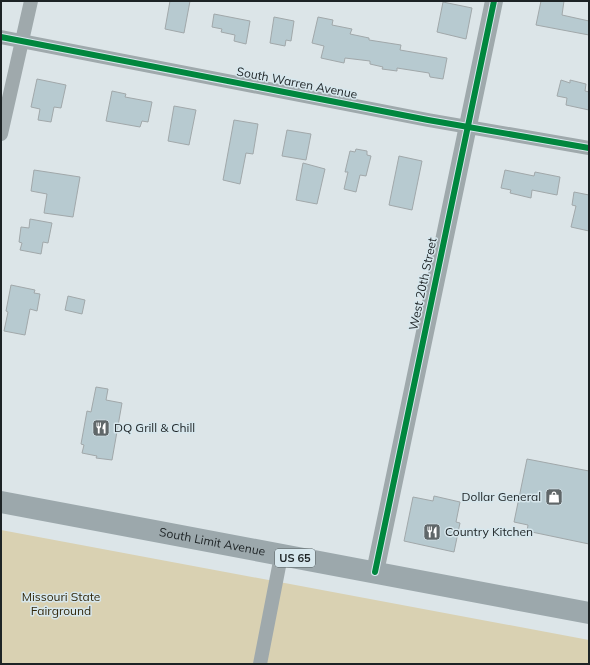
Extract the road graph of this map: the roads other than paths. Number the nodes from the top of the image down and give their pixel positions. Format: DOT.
graph roads {
  1 [pos="31,1"];
  2 [pos="494,1"];
  3 [pos="1,37"];
  4 [pos="22,42"];
  5 [pos="467,127"];
  6 [pos="1,134"];
  7 [pos="589,148"];
  8 [pos="1,502"];
  9 [pos="281,556"];
  10 [pos="375,572"];
  11 [pos="589,613"];
  12 [pos="260,664"];
  1 -- 4 [label="street"];
  2 -- 5 [label="street, West 20th Street"];
  3 -- 4 [label="street, South Warren Avenue"];
  4 -- 5 [label="street, South Warren Avenue"];
  4 -- 6 [label="street"];
  5 -- 7 [label="street, South Warren Avenue"];
  5 -- 10 [label="street, West 20th Street"];
  8 -- 9 [label="highway, South Limit Avenue / US 65"];
  9 -- 10 [label="highway, South Limit Avenue / US 65"];
  9 -- 12 [label="street"];
  10 -- 11 [label="highway, South Limit Avenue / US 65"];
}
